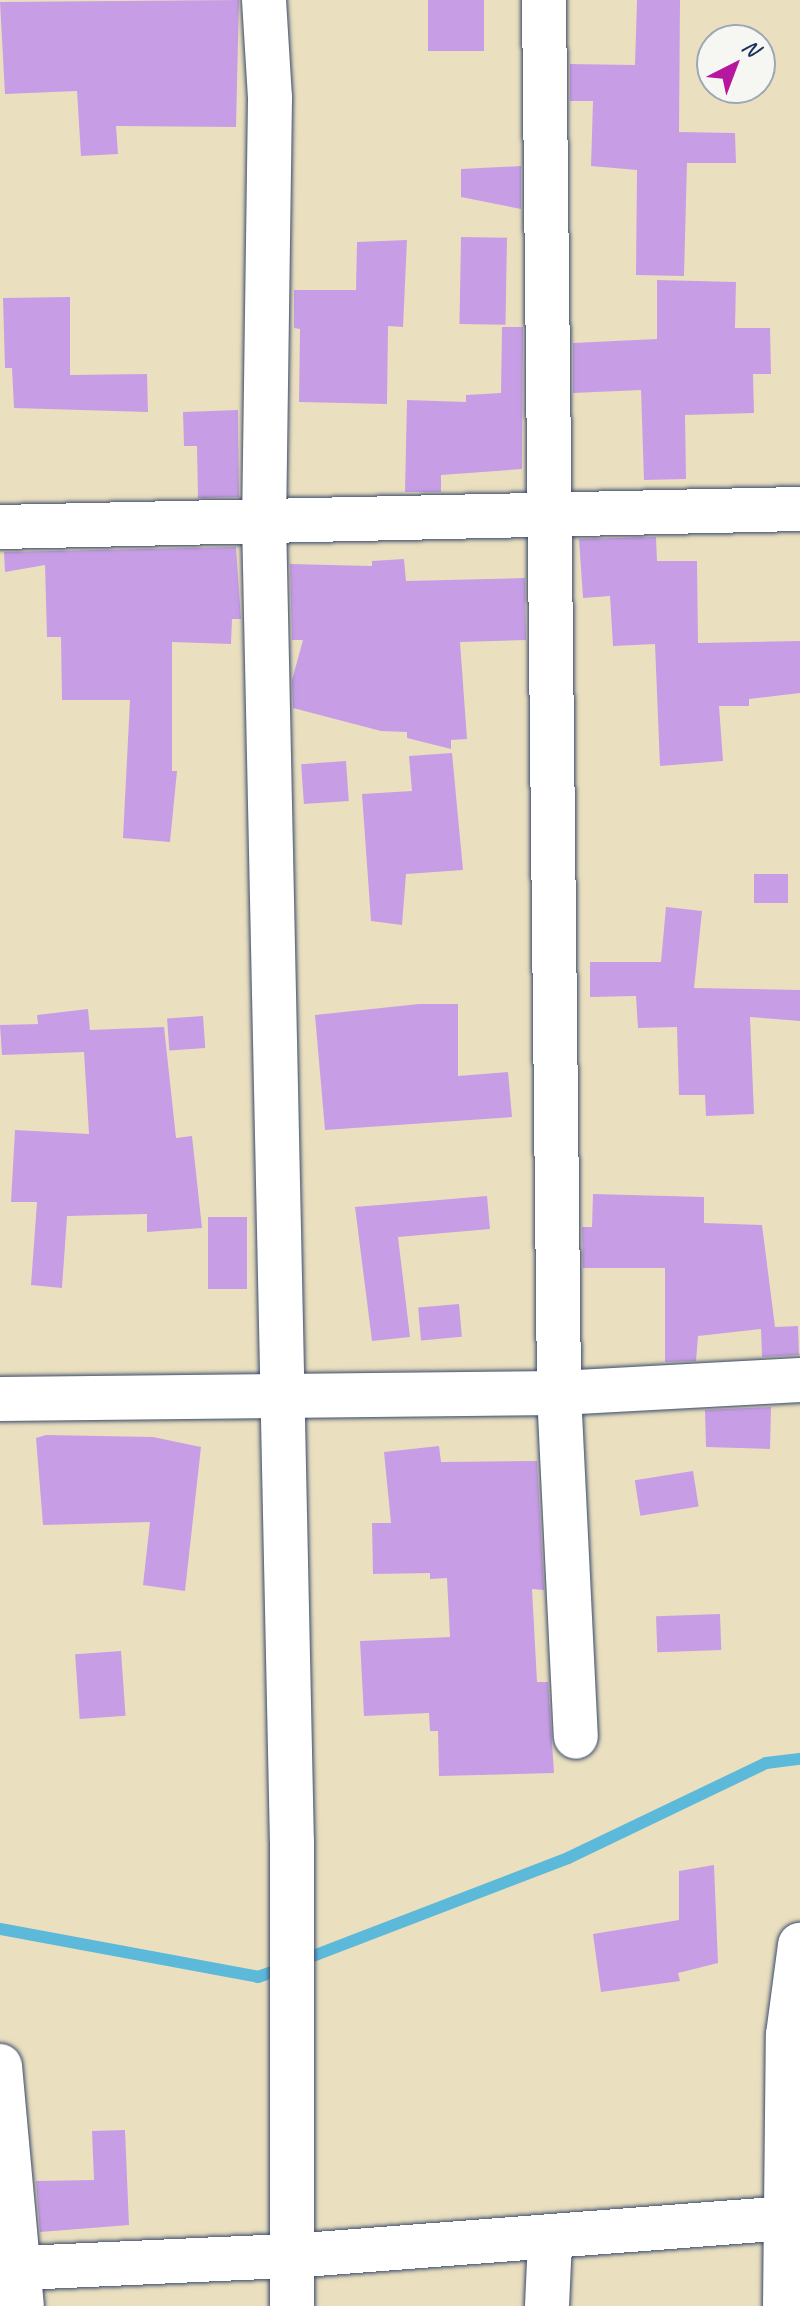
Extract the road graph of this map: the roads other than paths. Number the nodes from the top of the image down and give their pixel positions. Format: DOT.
graph roads {
  1 [pos="264,0"];
  2 [pos="544,0"];
  3 [pos="800,509"];
  4 [pos="551,512"];
  5 [pos="264,520"];
  6 [pos="0,527"];
  7 [pos="800,1380"];
  8 [pos="559,1393"];
  9 [pos="282,1396"];
  10 [pos="0,1399"];
  11 [pos="576,1737"];
  12 [pos="800,1945"];
  13 [pos="0,2066"];
  14 [pos="792,2217"];
  15 [pos="550,2239"];
  16 [pos="290,2256"];
  17 [pos="15,2281"];
  18 [pos="292,2306"];
  19 [pos="547,2306"];
  20 [pos="785,2306"];
  1 -- 5 [label="street"];
  2 -- 4 [label="street"];
  3 -- 4 [label="street"];
  4 -- 5 [label="street"];
  4 -- 8 [label="street"];
  5 -- 6 [label="street"];
  5 -- 9 [label="street"];
  7 -- 8 [label="street"];
  8 -- 9 [label="street"];
  8 -- 11 [label="street"];
  9 -- 10 [label="street"];
  9 -- 16 [label="street"];
  12 -- 14 [label="street"];
  13 -- 17 [label="street"];
  14 -- 15 [label="street"];
  14 -- 20 [label="street"];
  15 -- 16 [label="street"];
  15 -- 19 [label="street"];
  16 -- 17 [label="street"];
  16 -- 18 [label="street"];
}
